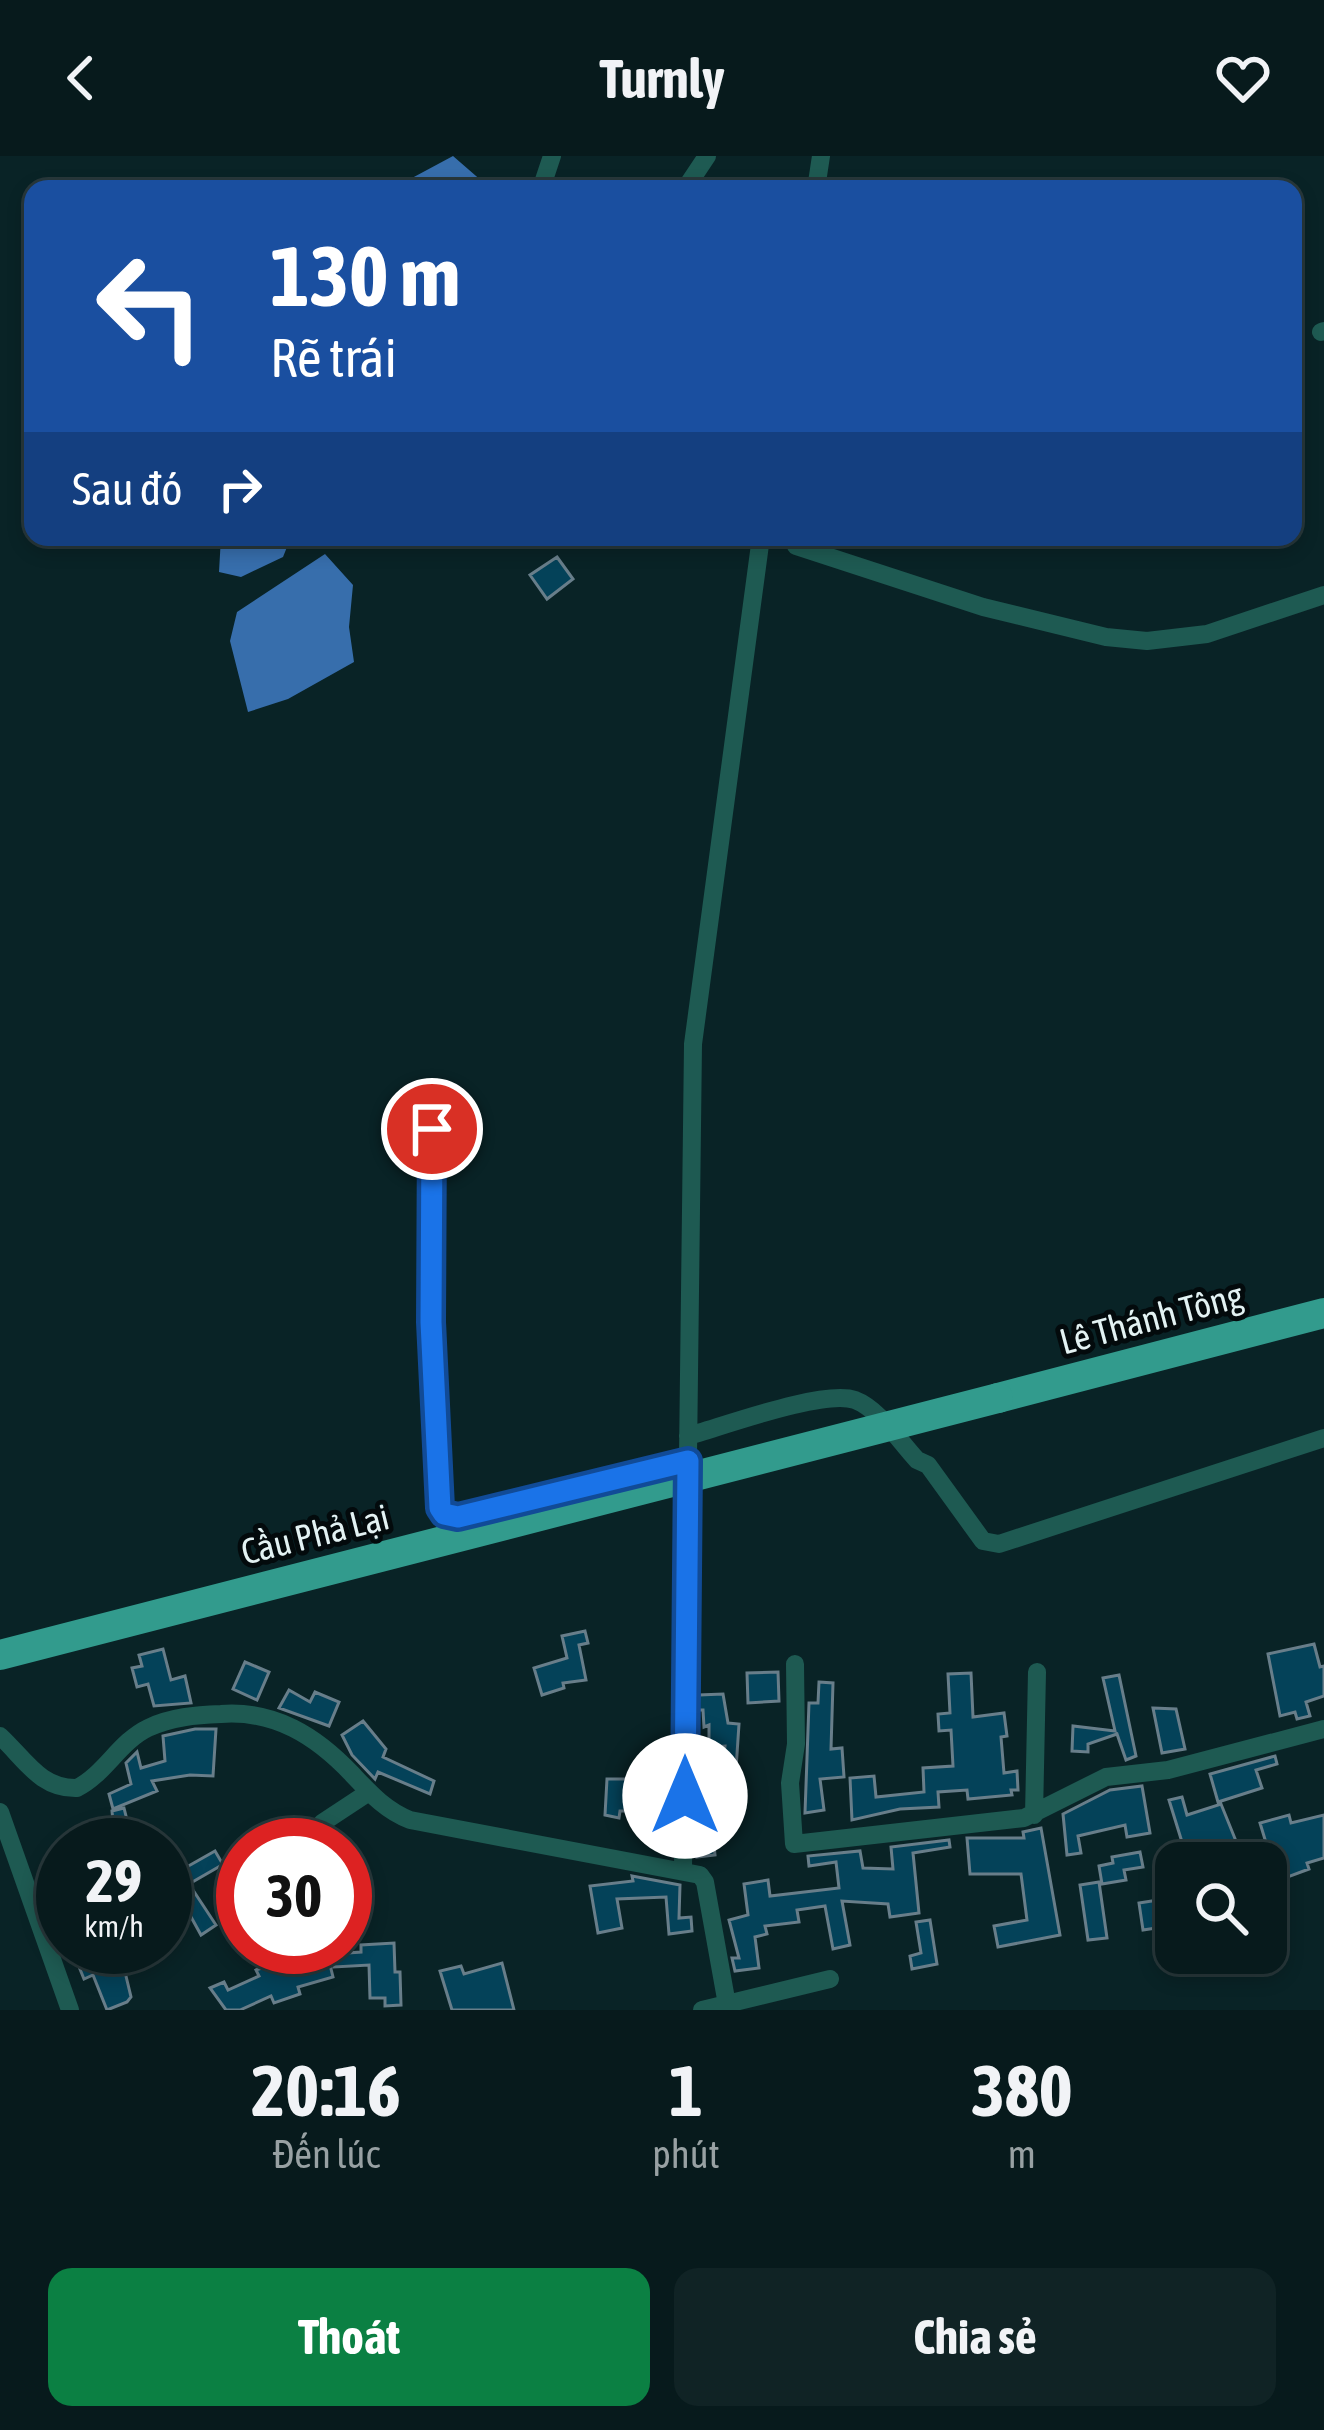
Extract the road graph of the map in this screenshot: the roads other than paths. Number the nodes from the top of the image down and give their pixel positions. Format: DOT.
graph roads {
  1 [pos="760,546"];
  2 [pos="796,546"];
  3 [pos="1324,595"];
  4 [pos="432,1129"];
  5 [pos="1324,1313"];
  6 [pos="998,1398"];
  7 [pos="688,1436"];
  8 [pos="1324,1438"];
  9 [pos="688,1461"];
  10 [pos="0,1655"];
  11 [pos="795,1664"];
  12 [pos="1037,1672"];
  13 [pos="1324,1729"];
  14 [pos="0,1736"];
  15 [pos="369,1792"];
  16 [pos="0,1812"];
  17 [pos="1034,1814"];
  18 [pos="330,1818"];
  19 [pos="683,1870"];
  20 [pos="830,1978"];
  21 [pos="728,2005"];
  22 [pos="70,2010"];
  23 [pos="702,2010"];
  1 -- 7 [label="street"];
  2 -- 3 [label="street"];
  4 -- 9 [label="street"];
  5 -- 6 [label="highway, Lê Thánh Tông"];
  6 -- 10 [label="highway, Cầu Phả Lại, bridge"];
  7 -- 8 [label="street"];
  7 -- 9 [label="street"];
  9 -- 19 [label="street"];
  11 -- 17 [label="street"];
  12 -- 17 [label="street"];
  13 -- 17 [label="street"];
  14 -- 15 [label="street"];
  15 -- 18 [label="street"];
  15 -- 19 [label="street"];
  16 -- 22 [label="street"];
  19 -- 21 [label="street"];
  20 -- 21 [label="street"];
  21 -- 23 [label="street"];
}
